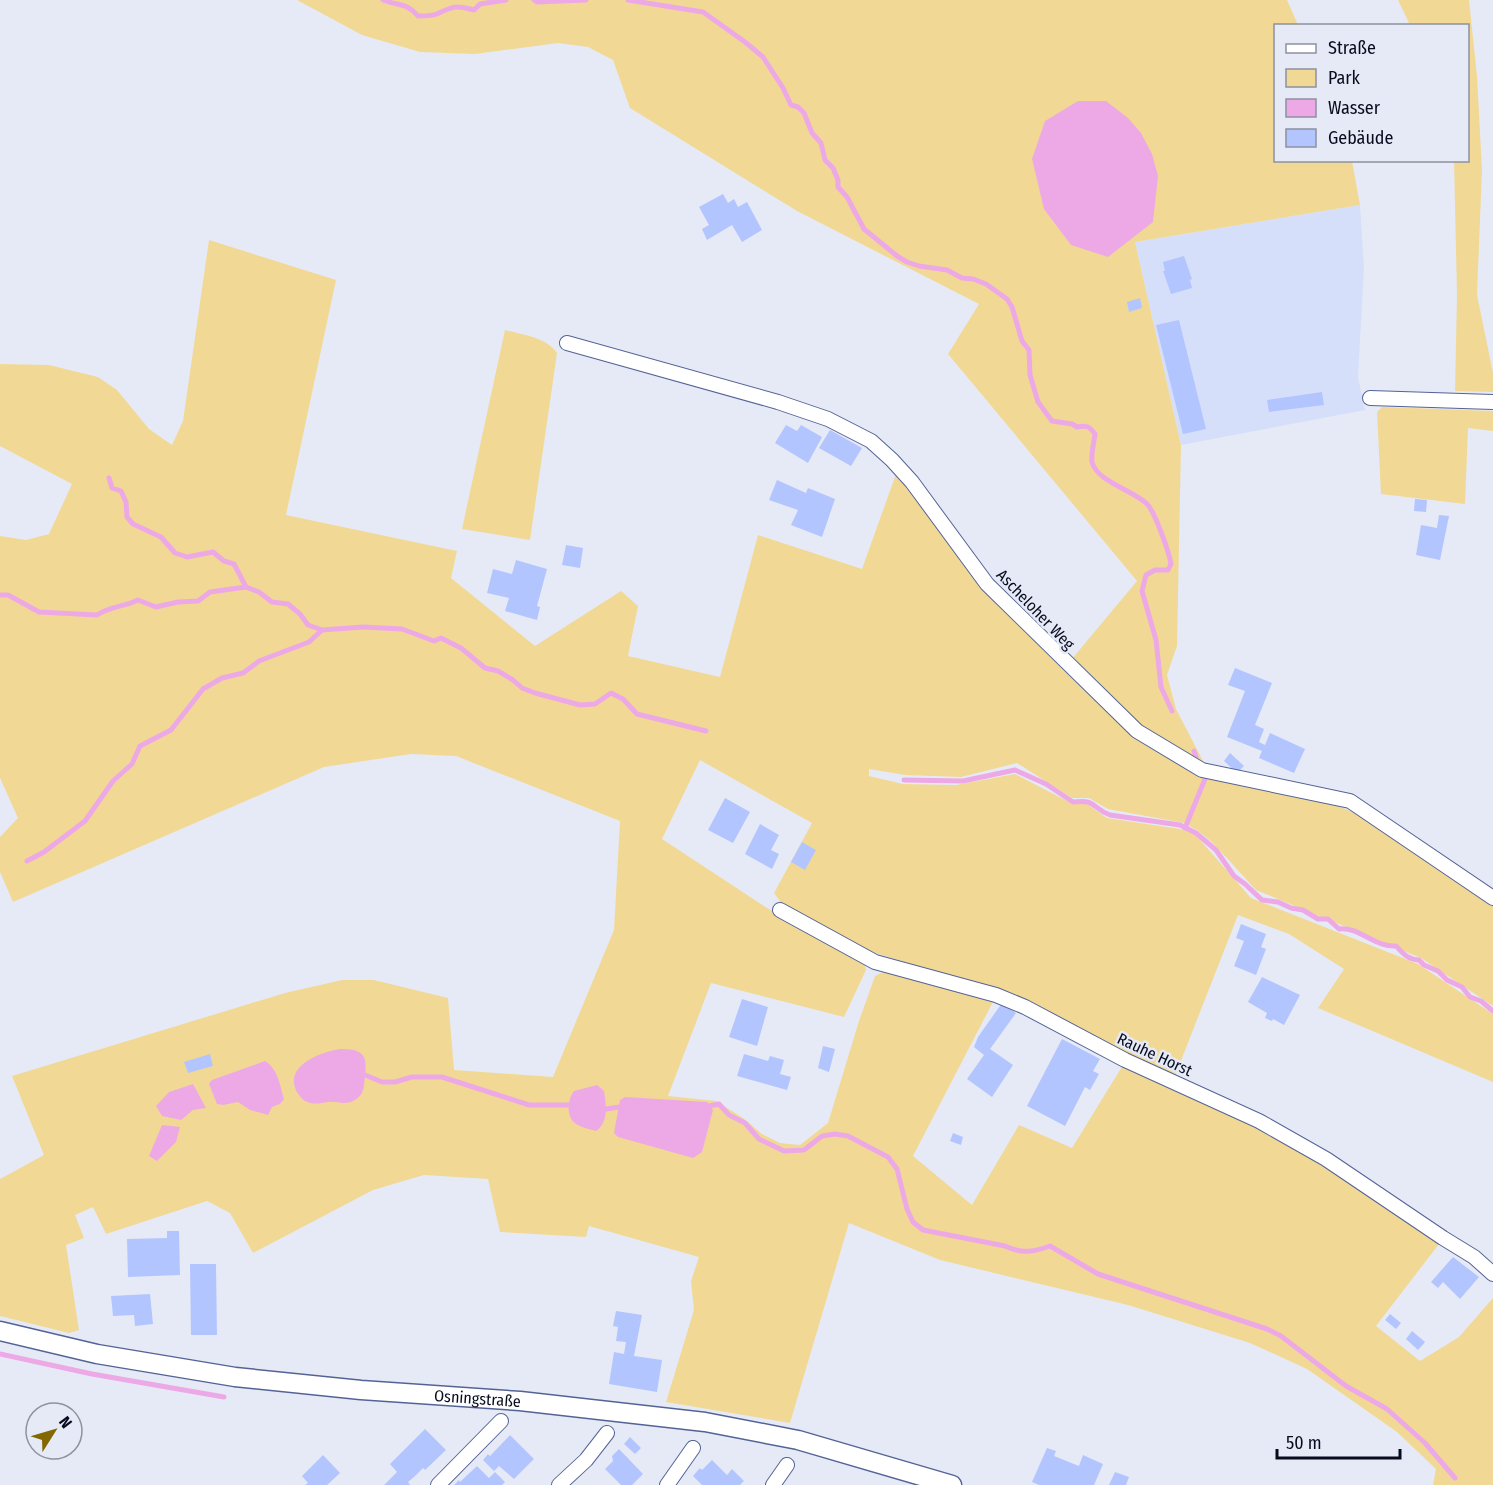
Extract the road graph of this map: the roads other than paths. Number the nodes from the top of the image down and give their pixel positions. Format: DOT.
graph roads {
  1 [pos="567,343"];
  2 [pos="1370,398"];
  3 [pos="1493,402"];
  4 [pos="1493,898"];
  5 [pos="780,910"];
  6 [pos="1493,1274"];
  7 [pos="0,1331"];
  8 [pos="501,1421"];
  9 [pos="607,1432"];
  10 [pos="693,1448"];
  11 [pos="787,1465"];
  12 [pos="438,1485"];
  13 [pos="559,1485"];
  14 [pos="667,1485"];
  15 [pos="773,1485"];
  16 [pos="952,1485"];
  1 -- 4 [label="street, Ascheloher Weg"];
  2 -- 3 [label="street"];
  5 -- 6 [label="street, Rauhe Horst"];
  7 -- 16 [label="street, Osningstraße"];
  8 -- 12 [label="street"];
  9 -- 13 [label="street"];
  10 -- 14 [label="street"];
  11 -- 15 [label="street"];
}
